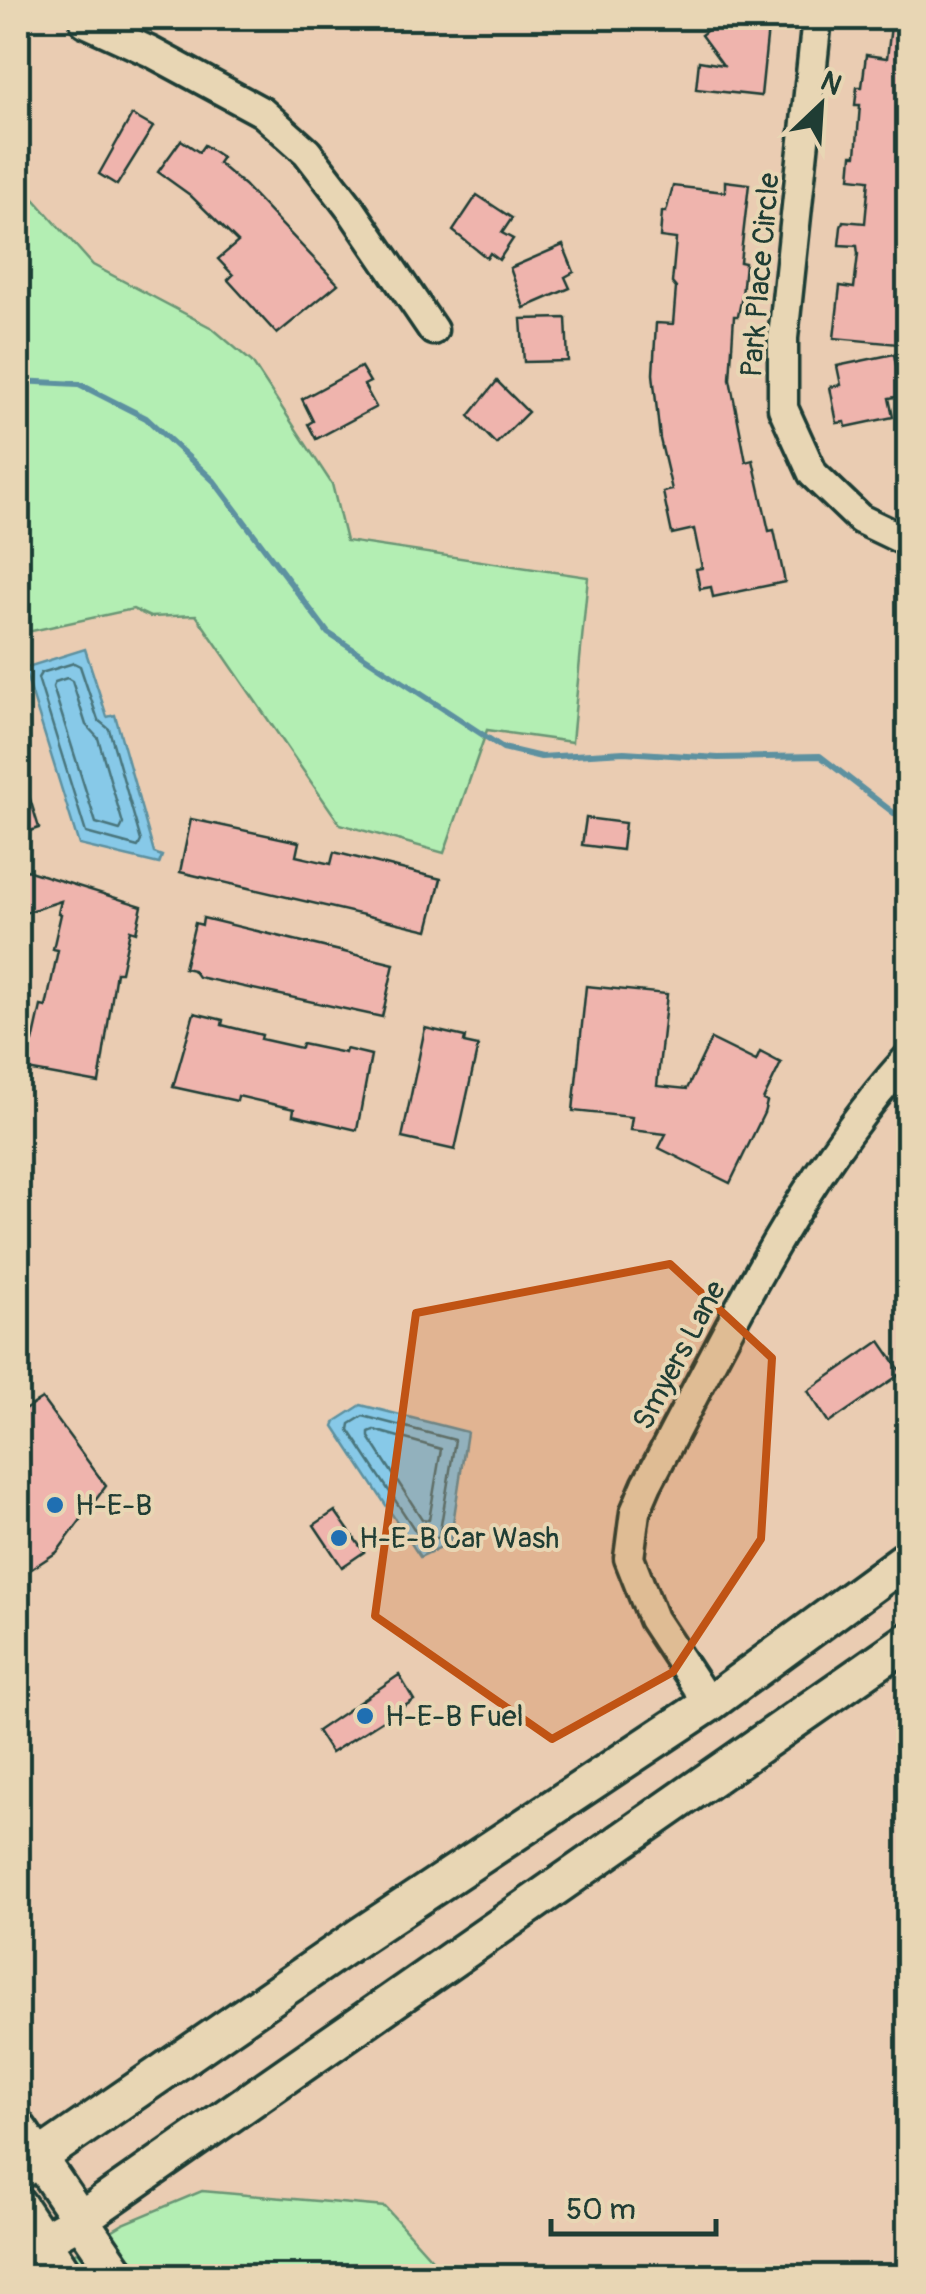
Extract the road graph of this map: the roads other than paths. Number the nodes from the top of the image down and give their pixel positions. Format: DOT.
graph roads {
  1 [pos="88,18"];
  2 [pos="818,18"];
  3 [pos="433,330"];
  4 [pos="908,542"];
  5 [pos="908,1058"];
  6 [pos="908,1558"];
  7 [pos="908,1642"];
  8 [pos="709,1704"];
  9 [pos="18,2128"];
  10 [pos="28,2165"];
  11 [pos="18,2205"];
  12 [pos="80,2220"];
  13 [pos="29,2248"];
  14 [pos="65,2276"];
  15 [pos="119,2276"];
  1 -- 3 [label="street"];
  2 -- 4 [label="street, Park Place Circle"];
  5 -- 8 [label="street, Smyers Lane"];
  6 -- 8 [label="main road"];
  7 -- 12 [label="main road"];
  8 -- 10 [label="main road"];
  9 -- 10 [label="main road"];
  10 -- 12 [label="main road"];
  11 -- 13 [label="main road"];
  12 -- 13 [label="main road"];
  12 -- 15 [label="main road"];
  13 -- 14 [label="main road"];
}
